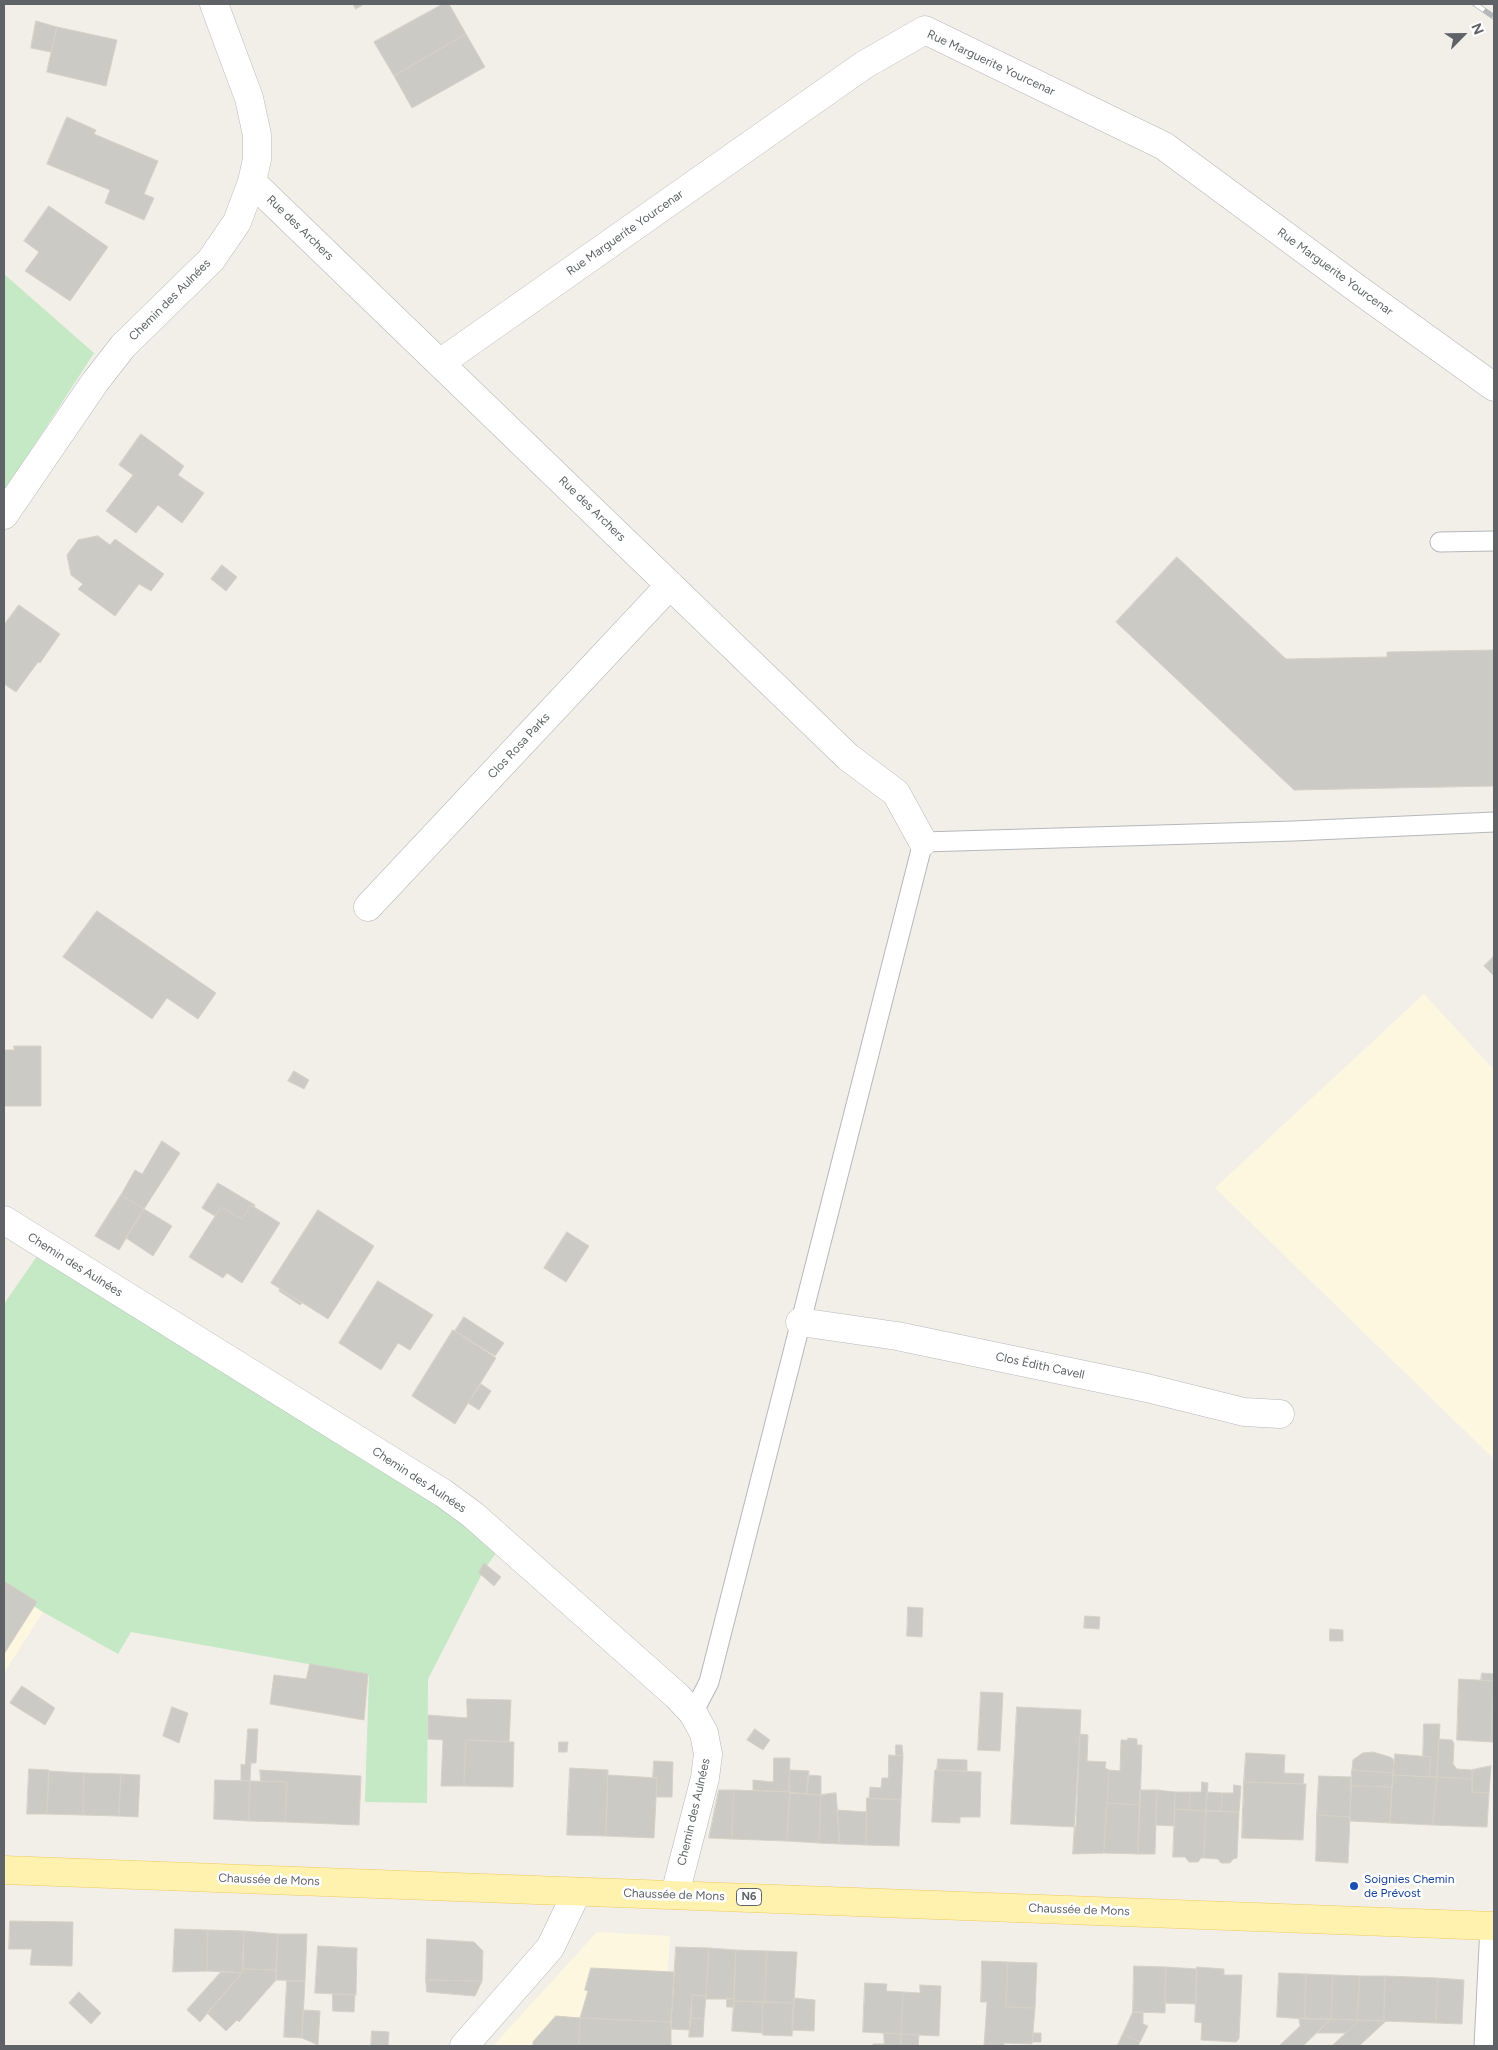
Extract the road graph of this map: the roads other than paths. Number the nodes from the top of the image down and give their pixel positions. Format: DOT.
graph roads {
  1 [pos="214,4"];
  2 [pos="252,182"];
  3 [pos="440,363"];
  4 [pos="1494,387"];
  5 [pos="4,515"];
  6 [pos="1494,541"];
  7 [pos="1440,542"];
  8 [pos="670,585"];
  9 [pos="1494,822"];
  10 [pos="923,842"];
  11 [pos="368,907"];
  12 [pos="4,1220"];
  13 [pos="800,1322"];
  14 [pos="1280,1414"];
  15 [pos="693,1713"];
  16 [pos="4,1870"];
  17 [pos="577,1892"];
  18 [pos="675,1894"];
  19 [pos="1492,1926"];
  20 [pos="464,2046"];
  21 [pos="1484,2046"];
  1 -- 2 [label="street, Chemin des Aulnées"];
  2 -- 3 [label="street, Rue des Archers"];
  2 -- 5 [label="street, Chemin des Aulnées"];
  3 -- 4 [label="street, Rue Marguerite Yourcenar"];
  3 -- 8 [label="street, Rue des Archers"];
  6 -- 7 [label="lane"];
  8 -- 10 [label="street, Rue des Archers"];
  8 -- 11 [label="street, Clos Rosa Parks"];
  9 -- 10 [label="lane"];
  10 -- 13 [label="lane"];
  12 -- 15 [label="street, Chemin des Aulnées"];
  13 -- 14 [label="street, Clos Édith Cavell"];
  13 -- 15 [label="lane"];
  15 -- 18 [label="street, Chemin des Aulnées"];
  16 -- 17 [label="main road, Chaussée de Mons / N6"];
  17 -- 18 [label="main road, Chaussée de Mons / N6"];
  17 -- 20 [label="street"];
  18 -- 19 [label="main road, Chaussée de Mons / N6"];
  19 -- 21 [label="lane"];
}
